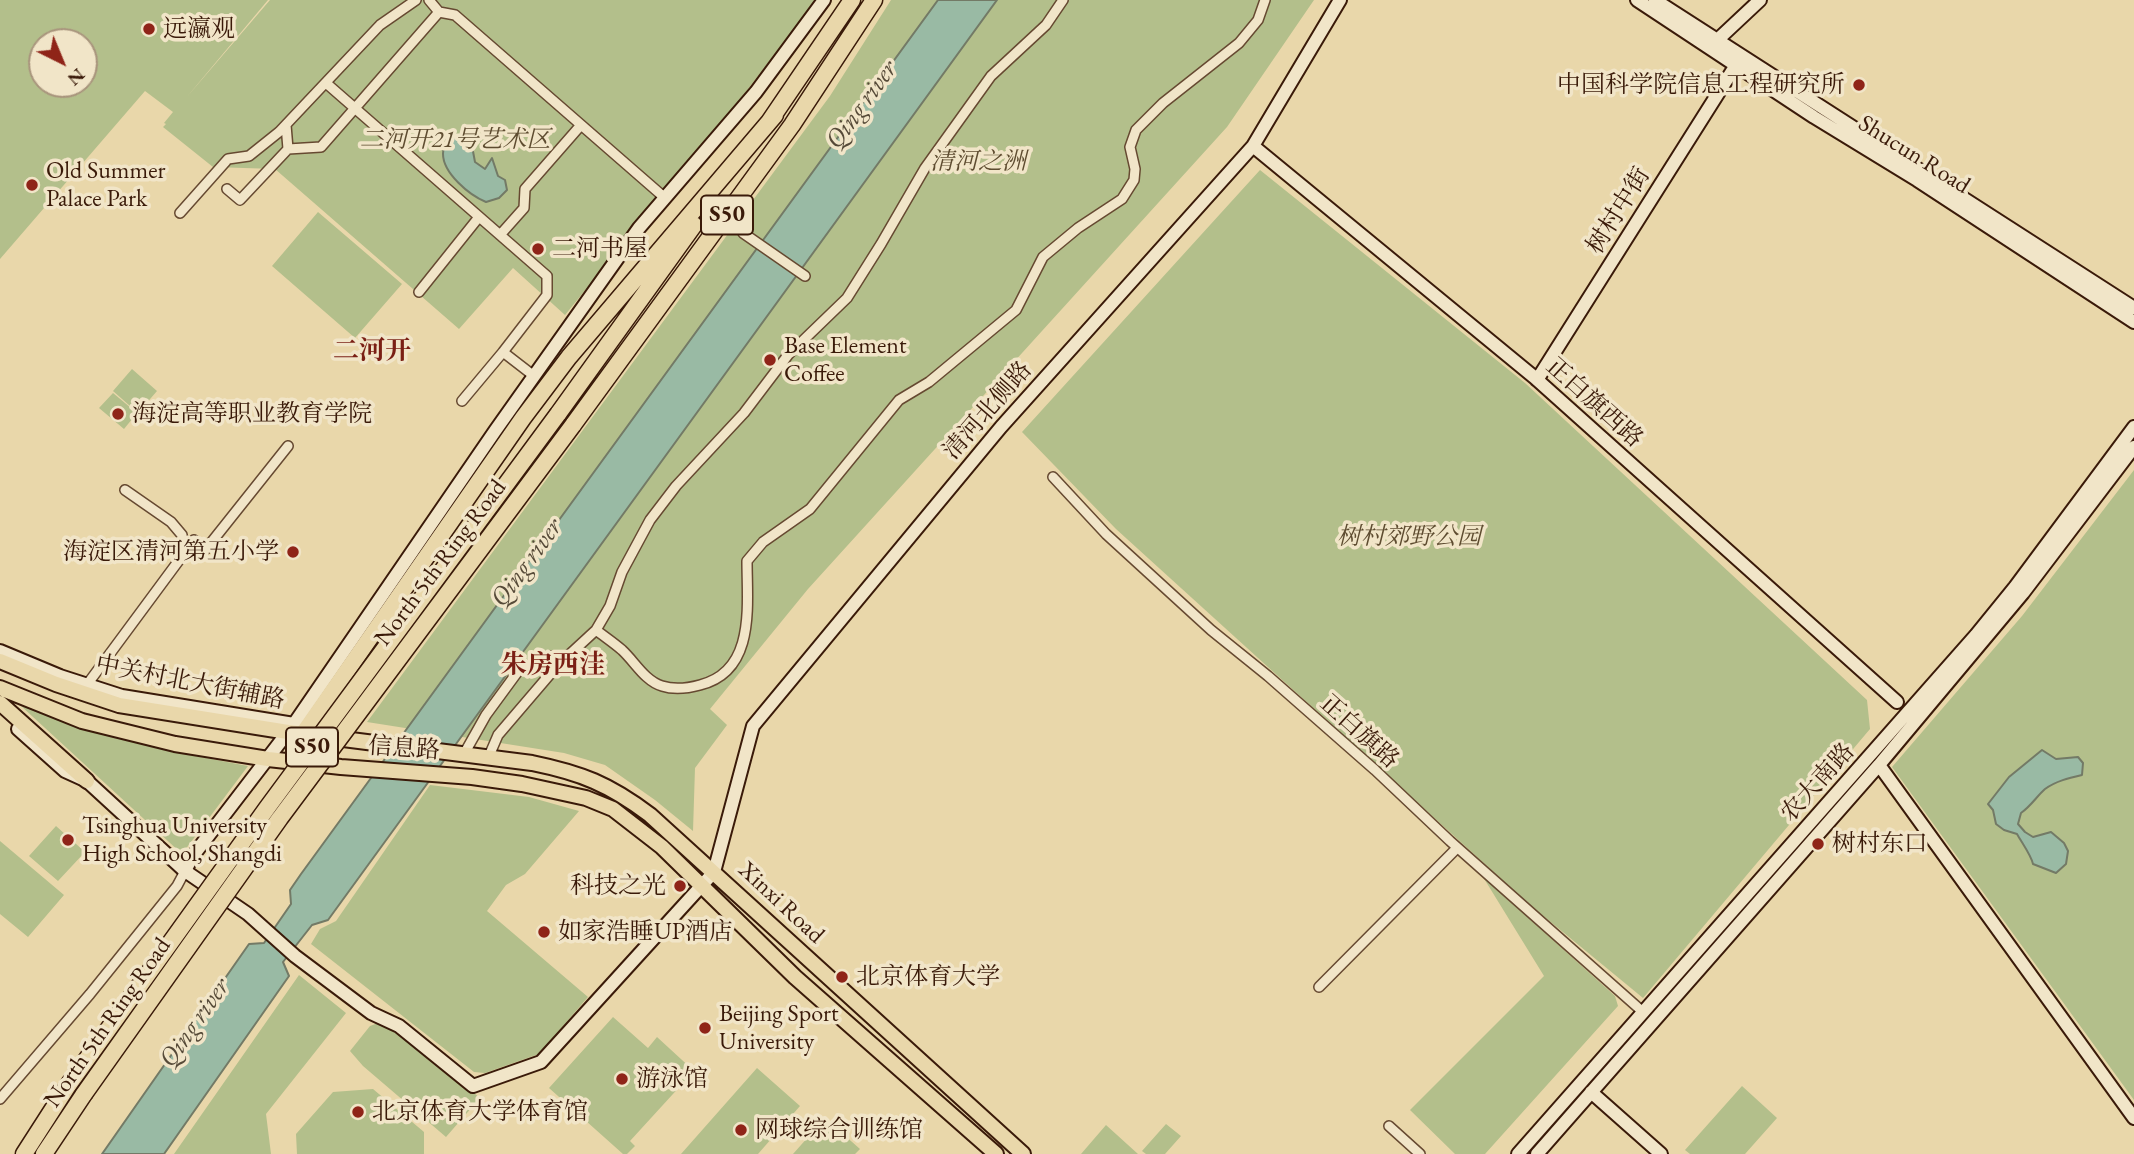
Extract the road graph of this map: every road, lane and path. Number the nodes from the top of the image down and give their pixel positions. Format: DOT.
graph roads {
  1 [pos="416,0"];
  2 [pos="429,0"];
  3 [pos="824,0"];
  4 [pos="852,0"];
  5 [pos="874,0"];
  6 [pos="1063,0"];
  7 [pos="1265,0"];
  8 [pos="1340,0"];
  9 [pos="1637,0"];
  10 [pos="1655,0"];
  11 [pos="1760,0"];
  12 [pos="439,12"];
  13 [pos="1714,44"];
  14 [pos="1736,65"];
  15 [pos="326,83"];
  16 [pos="355,108"];
  17 [pos="775,114"];
  18 [pos="286,125"];
  19 [pos="581,125"];
  20 [pos="1253,146"];
  21 [pos="288,149"];
  22 [pos="228,189"];
  23 [pos="664,198"];
  24 [pos="180,213"];
  25 [pos="480,217"];
  26 [pos="743,233"];
  27 [pos="500,234"];
  28 [pos="805,275"];
  29 [pos="419,292"];
  30 [pos="2134,308"];
  31 [pos="2134,322"];
  32 [pos="503,352"];
  33 [pos="534,376"];
  34 [pos="1537,380"];
  35 [pos="462,401"];
  36 [pos="2134,427"];
  37 [pos="288,446"];
  38 [pos="2134,447"];
  39 [pos="1053,477"];
  40 [pos="125,490"];
  41 [pos="185,551"];
  42 [pos="596,630"];
  43 [pos="0,652"];
  44 [pos="566,658"];
  45 [pos="0,661"];
  46 [pos="86,685"];
  47 [pos="0,688"];
  48 [pos="1897,702"];
  49 [pos="0,703"];
  50 [pos="0,712"];
  51 [pos="295,730"];
  52 [pos="467,754"];
  53 [pos="489,756"];
  54 [pos="268,759"];
  55 [pos="1879,765"];
  56 [pos="453,776"];
  57 [pos="87,781"];
  58 [pos="1457,848"];
  59 [pos="185,871"];
  60 [pos="714,872"];
  61 [pos="702,886"];
  62 [pos="1319,987"];
  63 [pos="1643,1012"];
  64 [pos="84,1094"];
  65 [pos="1589,1095"];
  66 [pos="0,1100"];
  67 [pos="2134,1118"];
  68 [pos="1390,1126"];
  69 [pos="24,1154"];
  70 [pos="44,1154"];
  71 [pos="52,1154"];
  72 [pos="996,1154"];
  73 [pos="1023,1154"];
  74 [pos="1420,1154"];
  75 [pos="1518,1154"];
  76 [pos="1536,1154"];
  77 [pos="1649,1154"];
  78 [pos="1661,1154"];
  1 -- 15 [label="street"];
  2 -- 12 [label="street"];
  3 -- 23 [label="street"];
  4 -- 17 [label="highway, North 5th Ring Road / S50"];
  5 -- 64 [label="highway, North 5th Ring Road / S50, bridge"];
  6 -- 42 [label="street"];
  7 -- 42 [label="street"];
  8 -- 20 [label="street, 清河北侧路"];
  9 -- 13 [label="street, Shucun Road"];
  10 -- 13 [label="street, Shucun Road"];
  11 -- 13 [label="street"];
  12 -- 16 [label="street"];
  12 -- 19 [label="street"];
  13 -- 14 [label="street, Shucun Road"];
  13 -- 30 [label="street, Shucun Road"];
  14 -- 31 [label="street, Shucun Road"];
  14 -- 34 [label="street, 树村中街"];
  15 -- 16 [label="street"];
  15 -- 18 [label="street"];
  16 -- 21 [label="street"];
  16 -- 25 [label="street"];
  17 -- 51 [label="highway"];
  17 -- 69 [label="highway, North 5th Ring Road / S50, bridge"];
  18 -- 21 [label="street"];
  18 -- 24 [label="street"];
  19 -- 23 [label="street"];
  19 -- 27 [label="street"];
  20 -- 34 [label="street, 正白旗西路"];
  20 -- 60 [label="street, 清河北侧路"];
  21 -- 22 [label="street"];
  23 -- 33 [label="street"];
  25 -- 27 [label="street"];
  25 -- 29 [label="street"];
  26 -- 28 [label="street"];
  27 -- 32 [label="street"];
  32 -- 33 [label="street"];
  32 -- 35 [label="street"];
  33 -- 51 [label="street"];
  34 -- 48 [label="street, 正白旗西路"];
  36 -- 63 [label="street, 农大南路"];
  37 -- 41 [label="street"];
  38 -- 55 [label="street, 农大南路"];
  39 -- 58 [label="street, 正白旗路"];
  40 -- 41 [label="street"];
  41 -- 46 [label="street"];
  42 -- 44 [label="street"];
  43 -- 46 [label="street, 中关村北大街辅路"];
  44 -- 52 [label="street"];
  44 -- 53 [label="street"];
  45 -- 51 [label="main road, 信息路"];
  46 -- 51 [label="street, 中关村北大街辅路"];
  47 -- 54 [label="main road, 信息路"];
  49 -- 57 [label="main road"];
  50 -- 57 [label="street"];
  51 -- 52 [label="main road, 信息路"];
  51 -- 54 [label="street"];
  52 -- 53 [label="main road, Xinxi Road"];
  53 -- 60 [label="main road, Xinxi Road"];
  54 -- 56 [label="main road, 信息路"];
  54 -- 59 [label="street"];
  55 -- 65 [label="street, 农大南路"];
  55 -- 67 [label="street"];
  56 -- 61 [label="main road, Xinxi Road"];
  57 -- 59 [label="street"];
  58 -- 62 [label="street"];
  58 -- 63 [label="street, 正白旗路"];
  59 -- 61 [label="street"];
  59 -- 66 [label="street"];
  60 -- 61 [label="street"];
  60 -- 73 [label="main road, Xinxi Road"];
  61 -- 72 [label="main road, Xinxi Road"];
  63 -- 75 [label="street, 农大南路"];
  64 -- 70 [label="highway, North 5th Ring Road / S50"];
  64 -- 71 [label="highway"];
  65 -- 76 [label="street, 农大南路"];
  65 -- 77 [label="street"];
  65 -- 78 [label="street"];
  68 -- 74 [label="street"];
}
